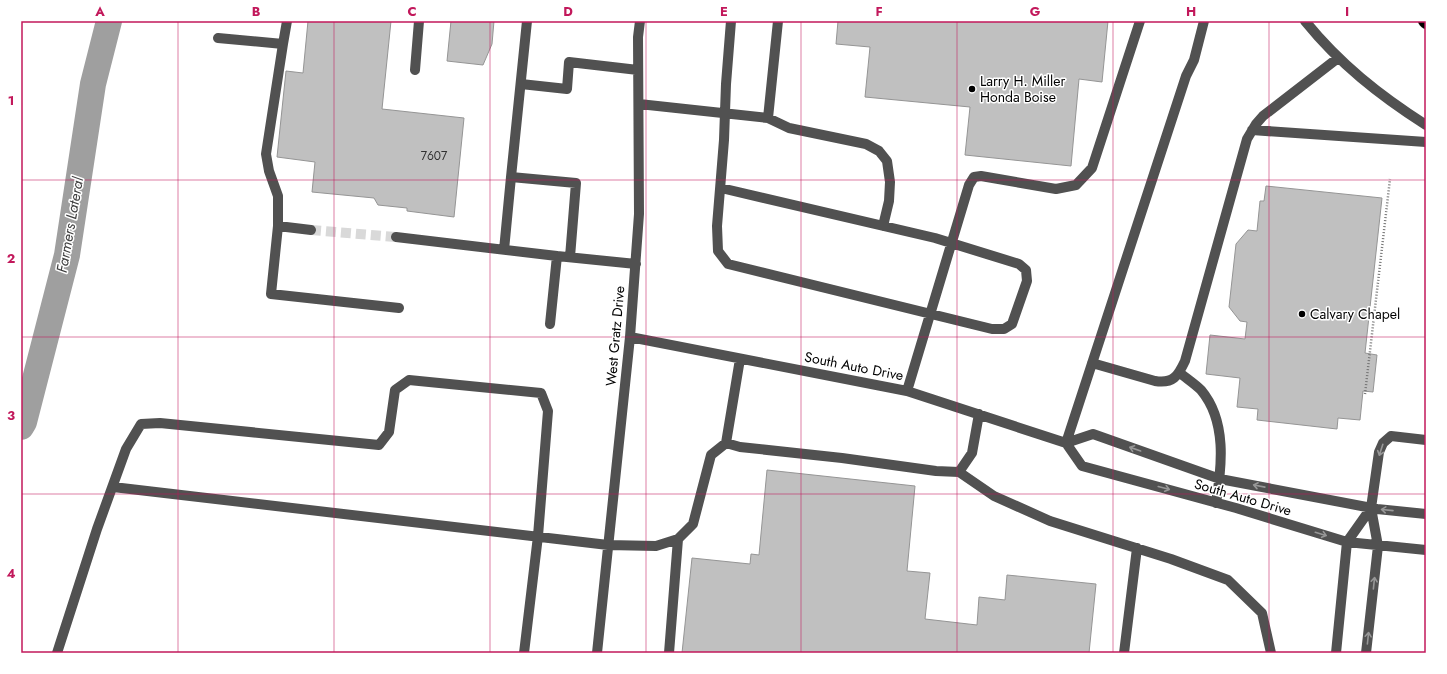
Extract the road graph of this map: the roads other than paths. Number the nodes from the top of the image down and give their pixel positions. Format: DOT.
graph roads {
  1 [pos="287,21"];
  2 [pos="419,21"];
  3 [pos="527,21"];
  4 [pos="640,21"];
  5 [pos="731,21"];
  6 [pos="778,21"];
  7 [pos="1140,21"];
  8 [pos="1204,21"];
  9 [pos="1305,21"];
  10 [pos="1424,21"];
  11 [pos="1426,23"];
  12 [pos="218,38"];
  13 [pos="282,44"];
  14 [pos="1338,58"];
  15 [pos="415,70"];
  16 [pos="638,70"];
  17 [pos="520,84"];
  18 [pos="639,104"];
  19 [pos="725,113"];
  20 [pos="768,118"];
  21 [pos="1426,125"];
  22 [pos="1252,130"];
  23 [pos="1426,142"];
  24 [pos="512,177"];
  25 [pos="721,188"];
  26 [pos="278,226"];
  27 [pos="883,226"];
  28 [pos="311,230"];
  29 [pos="396,237"];
  30 [pos="951,244"];
  31 [pos="504,250"];
  32 [pos="557,256"];
  33 [pos="570,258"];
  34 [pos="636,264"];
  35 [pos="399,308"];
  36 [pos="930,313"];
  37 [pos="550,324"];
  38 [pos="630,337"];
  39 [pos="740,359"];
  40 [pos="1092,363"];
  41 [pos="1180,373"];
  42 [pos="907,391"];
  43 [pos="979,414"];
  44 [pos="1426,440"];
  45 [pos="726,442"];
  46 [pos="1066,443"];
  47 [pos="959,472"];
  48 [pos="1220,479"];
  49 [pos="113,487"];
  50 [pos="1216,503"];
  51 [pos="1371,508"];
  52 [pos="1426,514"];
  53 [pos="538,536"];
  54 [pos="678,539"];
  55 [pos="1347,542"];
  56 [pos="608,545"];
  57 [pos="1378,546"];
  58 [pos="1137,548"];
  59 [pos="1426,550"];
  60 [pos="57,653"];
  61 [pos="524,653"];
  62 [pos="597,653"];
  63 [pos="669,653"];
  64 [pos="1124,653"];
  65 [pos="1271,653"];
  66 [pos="1336,653"];
  67 [pos="1366,653"];
  1 -- 13 [label="street"];
  2 -- 15 [label="street"];
  3 -- 17 [label="street"];
  4 -- 16 [label="street, West Gratz Drive"];
  5 -- 19 [label="street"];
  6 -- 20 [label="street"];
  7 -- 30 [label="street"];
  8 -- 40 [label="street"];
  9 -- 14 [label="street"];
  10 -- 11 [label="highway"];
  12 -- 13 [label="street"];
  13 -- 26 [label="street"];
  14 -- 21 [label="street"];
  14 -- 22 [label="street"];
  16 -- 17 [label="street"];
  16 -- 18 [label="street, West Gratz Drive"];
  17 -- 24 [label="street"];
  18 -- 19 [label="street"];
  18 -- 34 [label="street, West Gratz Drive"];
  19 -- 20 [label="street"];
  19 -- 25 [label="street"];
  20 -- 27 [label="street"];
  22 -- 23 [label="street"];
  22 -- 41 [label="street"];
  24 -- 31 [label="street"];
  24 -- 33 [label="street"];
  25 -- 27 [label="street"];
  25 -- 36 [label="street"];
  26 -- 28 [label="street"];
  26 -- 35 [label="street"];
  27 -- 30 [label="street"];
  29 -- 31 [label="street"];
  30 -- 36 [label="street"];
  30 -- 36 [label="street"];
  31 -- 32 [label="street"];
  32 -- 33 [label="street"];
  32 -- 37 [label="street"];
  33 -- 34 [label="street"];
  34 -- 38 [label="street, West Gratz Drive"];
  36 -- 42 [label="street"];
  38 -- 39 [label="street, South Auto Drive"];
  38 -- 56 [label="street, West Gratz Drive"];
  39 -- 42 [label="street, South Auto Drive"];
  39 -- 45 [label="street"];
  40 -- 41 [label="street"];
  40 -- 46 [label="street"];
  41 -- 48 [label="street"];
  42 -- 43 [label="street, South Auto Drive"];
  43 -- 46 [label="street, South Auto Drive"];
  43 -- 47 [label="street"];
  44 -- 51 [label="street, one-way"];
  45 -- 47 [label="street"];
  45 -- 54 [label="street"];
  48 -- 46 [label="street, South Auto Drive, one-way"];
  46 -- 50 [label="street, South Auto Drive, one-way"];
  47 -- 58 [label="street"];
  48 -- 50 [label="street"];
  51 -- 48 [label="street, South Auto Drive, one-way"];
  49 -- 53 [label="street"];
  49 -- 53 [label="street"];
  49 -- 60 [label="street"];
  50 -- 55 [label="street, South Auto Drive, one-way"];
  52 -- 51 [label="street, South Auto Drive, one-way"];
  51 -- 55 [label="street"];
  51 -- 57 [label="street"];
  53 -- 56 [label="street"];
  53 -- 61 [label="street"];
  54 -- 56 [label="street"];
  54 -- 63 [label="street"];
  55 -- 57 [label="street, South Auto Drive"];
  55 -- 66 [label="street"];
  56 -- 62 [label="street, West Gratz Drive"];
  57 -- 59 [label="street, South Auto Drive"];
  67 -- 57 [label="street, one-way"];
  58 -- 64 [label="street"];
  58 -- 65 [label="street"];
}
